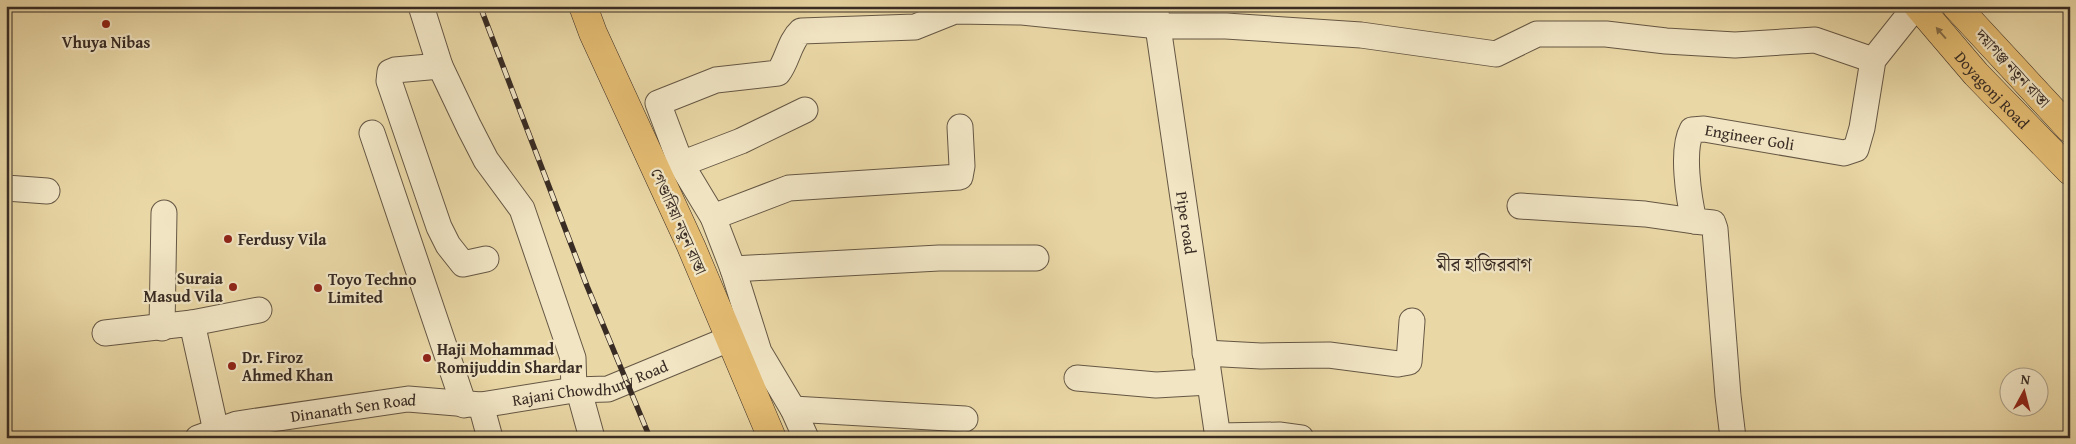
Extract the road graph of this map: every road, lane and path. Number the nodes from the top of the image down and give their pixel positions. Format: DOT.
graph roads {
  1 [pos="421,6"];
  2 [pos="583,6"];
  3 [pos="1917,6"];
  4 [pos="1956,6"];
  5 [pos="1157,16"];
  6 [pos="1226,16"];
  7 [pos="1873,60"];
  8 [pos="440,66"];
  9 [pos="805,110"];
  10 [pos="960,127"];
  11 [pos="2070,129"];
  12 [pos="372,133"];
  13 [pos="681,164"];
  14 [pos="2070,171"];
  15 [pos="6,188"];
  16 [pos="48,191"];
  17 [pos="1520,206"];
  18 [pos="164,213"];
  19 [pos="713,217"];
  20 [pos="1694,221"];
  21 [pos="1036,258"];
  22 [pos="486,259"];
  23 [pos="733,269"];
  24 [pos="259,310"];
  25 [pos="1412,321"];
  26 [pos="192,323"];
  27 [pos="162,328"];
  28 [pos="105,333"];
  29 [pos="729,339"];
  30 [pos="1205,353"];
  31 [pos="1076,378"];
  32 [pos="1209,382"];
  33 [pos="576,390"];
  34 [pos="473,405"];
  35 [pos="794,409"];
  36 [pos="965,419"];
  37 [pos="207,435"];
  38 [pos="1218,437"];
  39 [pos="490,438"];
  40 [pos="592,438"];
  41 [pos="772,438"];
  42 [pos="806,438"];
  43 [pos="1301,438"];
  44 [pos="1733,438"];
  1 -- 8 [label="street"];
  2 -- 29 [label="main road, গেণ্ডারিয়া নতুন রাস্তা"];
  3 -- 7 [label="street, Engineer Goli"];
  14 -- 3 [label="main road, Doyagonj Road, one-way"];
  4 -- 11 [label="main road, দয়াগঞ্জ নতুন রাস্তা"];
  5 -- 6 [label="street"];
  5 -- 13 [label="street"];
  5 -- 30 [label="street, Pipe road"];
  6 -- 7 [label="street"];
  7 -- 20 [label="street, Engineer Goli"];
  8 -- 22 [label="street"];
  8 -- 33 [label="street"];
  9 -- 13 [label="street"];
  10 -- 19 [label="street"];
  12 -- 34 [label="street"];
  13 -- 19 [label="street"];
  15 -- 16 [label="street"];
  17 -- 20 [label="street"];
  18 -- 27 [label="street"];
  19 -- 23 [label="street"];
  20 -- 44 [label="street"];
  21 -- 23 [label="street"];
  23 -- 35 [label="street"];
  24 -- 26 [label="street"];
  25 -- 30 [label="street"];
  26 -- 27 [label="street"];
  26 -- 37 [label="street"];
  27 -- 28 [label="street"];
  29 -- 33 [label="street, Rajani Chowdhury Road"];
  29 -- 41 [label="main road, গেণ্ডারিয়া নতুন রাস্তা"];
  30 -- 32 [label="street, Pipe road"];
  31 -- 32 [label="street"];
  32 -- 38 [label="street, Pipe road"];
  33 -- 34 [label="street, Rajani Chowdhury Road"];
  33 -- 40 [label="street"];
  34 -- 37 [label="street, Dinanath Sen Road"];
  34 -- 39 [label="street"];
  35 -- 36 [label="street"];
  35 -- 42 [label="street"];
  38 -- 43 [label="street"];
}
